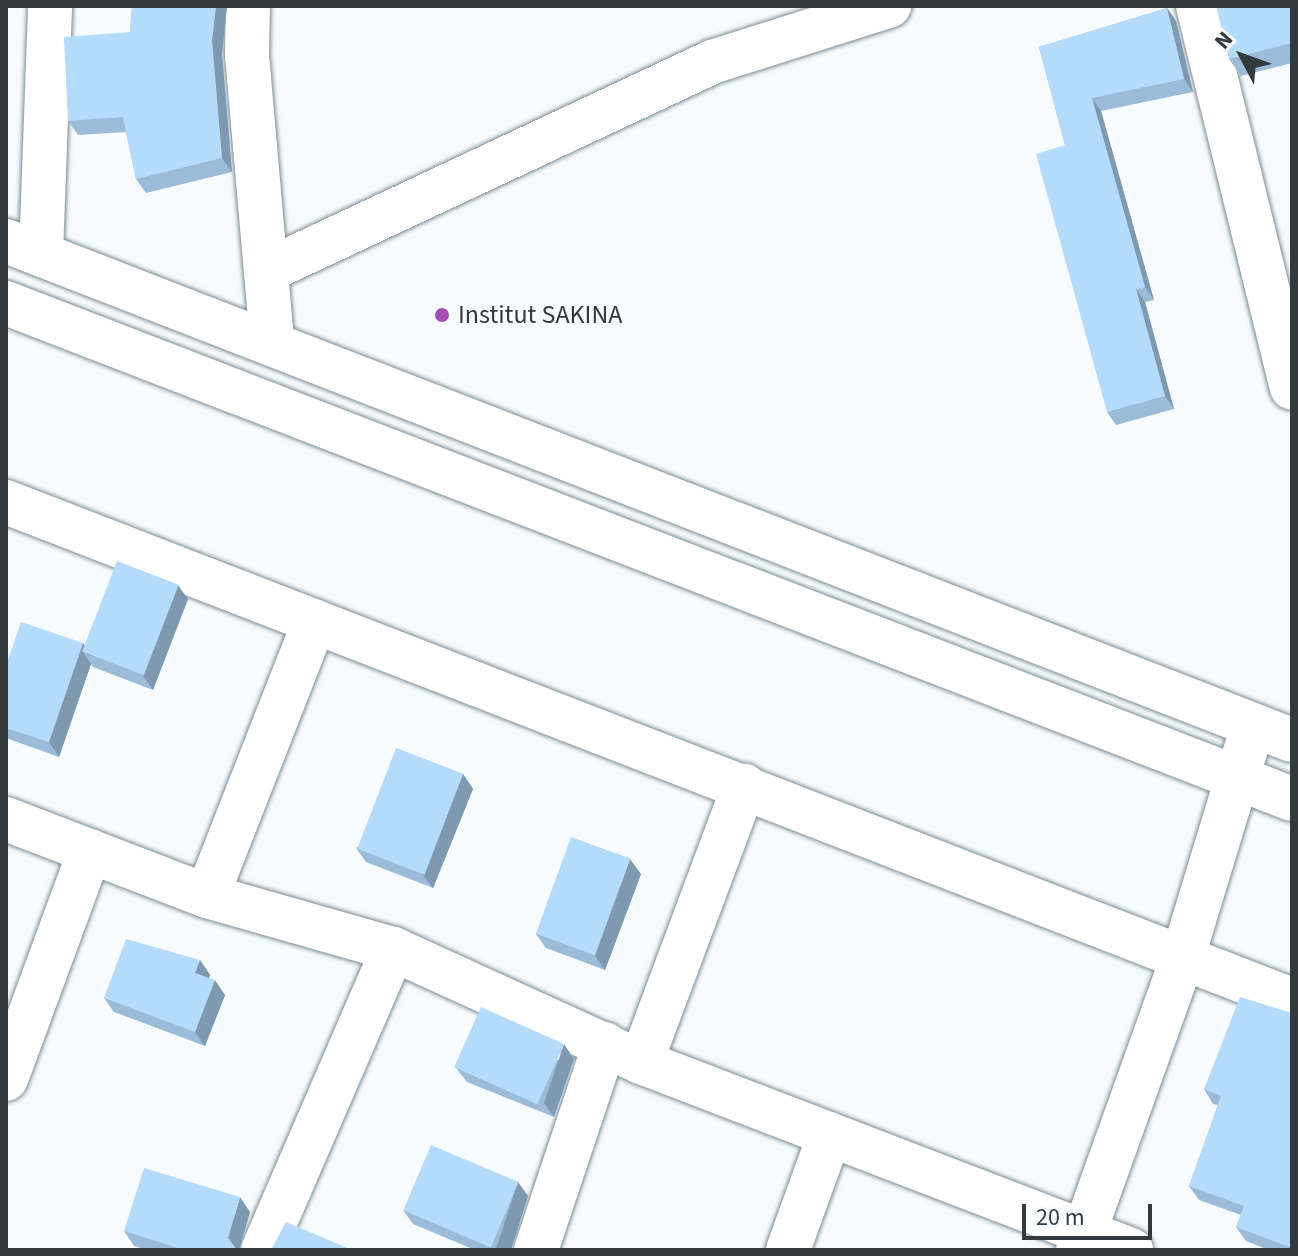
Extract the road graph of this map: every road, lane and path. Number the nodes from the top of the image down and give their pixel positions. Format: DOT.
graph roads {
  1 [pos="50,6"];
  2 [pos="248,6"];
  3 [pos="889,6"];
  4 [pos="1198,6"];
  5 [pos="814,18"];
  6 [pos="23,248"];
  7 [pos="266,271"];
  8 [pos="6,303"];
  9 [pos="272,341"];
  10 [pos="1292,388"];
  11 [pos="6,502"];
  12 [pos="315,621"];
  13 [pos="1273,733"];
  14 [pos="1235,778"];
  15 [pos="744,786"];
  16 [pos="1292,799"];
  17 [pos="6,819"];
  18 [pos="90,851"];
  19 [pos="207,896"];
  20 [pos="393,949"];
  21 [pos="1183,956"];
  22 [pos="1292,1000"];
  23 [pos="623,1053"];
  24 [pos="6,1079"];
  25 [pos="830,1134"];
  26 [pos="1081,1241"];
  27 [pos="263,1250"];
  28 [pos="536,1250"];
  29 [pos="788,1250"];
  30 [pos="1131,1250"];
  1 -- 6 [label="street"];
  2 -- 7 [label="street"];
  3 -- 5 [label="street"];
  4 -- 10 [label="street"];
  5 -- 7 [label="street"];
  6 -- 9 [label="street"];
  7 -- 9 [label="street"];
  8 -- 14 [label="street"];
  9 -- 13 [label="street"];
  11 -- 12 [label="street"];
  12 -- 15 [label="street"];
  12 -- 19 [label="street"];
  13 -- 14 [label="street"];
  14 -- 16 [label="street"];
  14 -- 21 [label="street"];
  15 -- 21 [label="street"];
  15 -- 23 [label="street"];
  17 -- 18 [label="street"];
  18 -- 19 [label="street"];
  18 -- 24 [label="street"];
  19 -- 20 [label="street"];
  20 -- 23 [label="street"];
  20 -- 27 [label="street"];
  21 -- 22 [label="street"];
  21 -- 26 [label="street"];
  23 -- 25 [label="street"];
  23 -- 28 [label="street"];
  25 -- 26 [label="street"];
  25 -- 29 [label="street"];
  26 -- 30 [label="street"];
}
